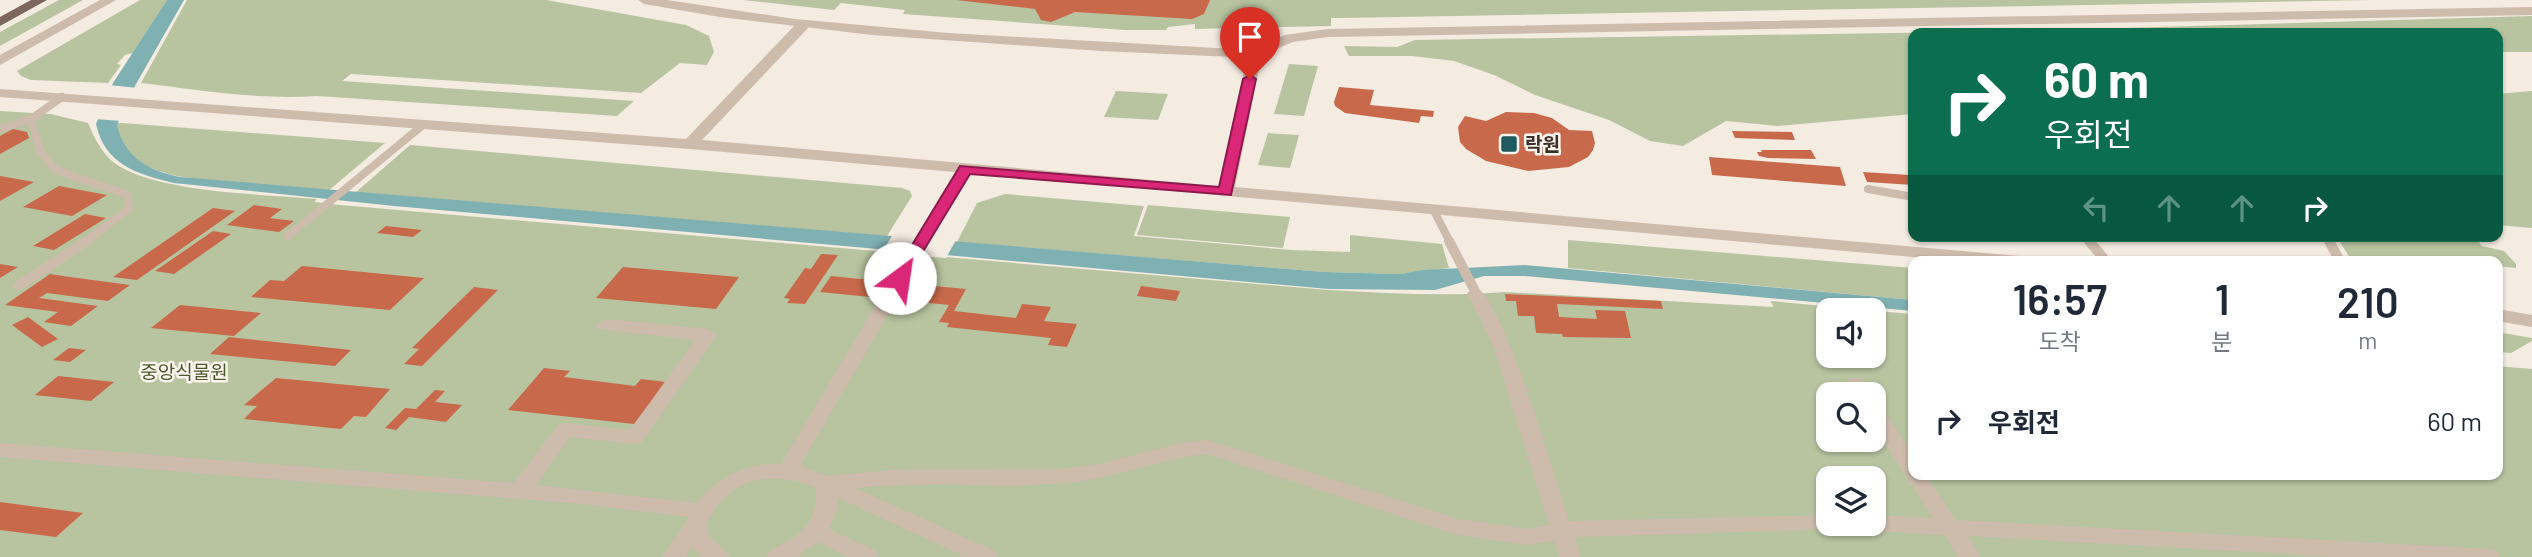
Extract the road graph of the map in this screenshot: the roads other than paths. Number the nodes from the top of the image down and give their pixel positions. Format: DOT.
graph roads {
  1 [pos="41,0"];
  2 [pos="110,0"];
  3 [pos="643,0"];
  4 [pos="2532,11"];
  5 [pos="0,22"];
  6 [pos="803,26"];
  7 [pos="1255,54"];
  8 [pos="0,61"];
  9 [pos="0,93"];
  10 [pos="64,97"];
  11 [pos="31,119"];
  12 [pos="423,125"];
  13 [pos="0,129"];
  14 [pos="690,144"];
  15 [pos="965,169"];
  16 [pos="1867,189"];
  17 [pos="1226,192"];
  18 [pos="1908,196"];
  19 [pos="1434,211"];
  20 [pos="288,236"];
  21 [pos="2089,242"];
  22 [pos="1960,256"];
  23 [pos="2101,256"];
  24 [pos="900,278"];
  25 [pos="18,286"];
  26 [pos="1476,293"];
  27 [pos="888,299"];
  28 [pos="2503,316"];
  29 [pos="2532,321"];
  30 [pos="605,325"];
  31 [pos="1886,430"];
  32 [pos="0,450"];
  33 [pos="1908,464"];
  34 [pos="788,469"];
  35 [pos="1918,480"];
  36 [pos="826,484"];
  37 [pos="519,492"];
  38 [pos="699,516"];
  39 [pos="1816,523"];
  40 [pos="1886,524"];
  41 [pos="1948,528"];
  42 [pos="1562,530"];
  43 [pos="807,543"];
  44 [pos="674,557"];
  45 [pos="719,557"];
  46 [pos="776,557"];
  47 [pos="868,557"];
  48 [pos="987,557"];
  49 [pos="1570,557"];
  50 [pos="1970,557"];
  51 [pos="2489,557"];
  1 -- 5 [label="main road"];
  2 -- 8 [label="street"];
  3 -- 6 [label="street"];
  4 -- 7 [label="street"];
  6 -- 7 [label="street"];
  6 -- 14 [label="street"];
  7 -- 17 [label="street"];
  9 -- 10 [label="street"];
  10 -- 11 [label="lane"];
  10 -- 12 [label="street"];
  11 -- 13 [label="lane"];
  11 -- 25 [label="lane"];
  12 -- 14 [label="street"];
  12 -- 20 [label="lane"];
  14 -- 15 [label="street"];
  15 -- 17 [label="street"];
  15 -- 24 [label="street"];
  16 -- 18 [label="lane"];
  17 -- 19 [label="street"];
  19 -- 22 [label="street"];
  19 -- 26 [label="lane"];
  21 -- 23 [label="lane"];
  26 -- 42 [label="street"];
  27 -- 34 [label="street"];
  28 -- 29 [label="street"];
  30 -- 37 [label="street"];
  31 -- 33 [label="street"];
  32 -- 37 [label="street"];
  34 -- 36 [label="street"];
  34 -- 38 [label="street"];
  35 -- 41 [label="street"];
  36 -- 42 [label="street"];
  36 -- 43 [label="street"];
  36 -- 48 [label="street"];
  37 -- 38 [label="street"];
  38 -- 44 [label="street"];
  38 -- 45 [label="street"];
  39 -- 42 [label="street"];
  40 -- 41 [label="street"];
  41 -- 50 [label="street"];
  41 -- 51 [label="street"];
  42 -- 49 [label="street"];
  43 -- 46 [label="street"];
  43 -- 47 [label="street"];
}
